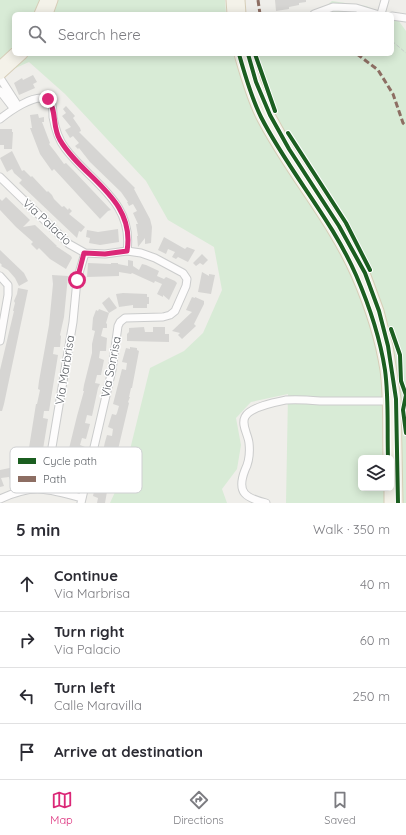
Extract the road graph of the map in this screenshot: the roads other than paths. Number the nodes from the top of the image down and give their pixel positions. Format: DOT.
graph roads {
  1 [pos="45,0"];
  2 [pos="54,0"];
  3 [pos="231,0"];
  4 [pos="240,0"];
  5 [pos="384,0"];
  6 [pos="40,12"];
  7 [pos="49,12"];
  8 [pos="232,12"];
  9 [pos="241,12"];
  10 [pos="320,12"];
  11 [pos="369,12"];
  12 [pos="381,12"];
  13 [pos="394,16"];
  14 [pos="406,18"];
  15 [pos="12,55"];
  16 [pos="21,56"];
  17 [pos="240,56"];
  18 [pos="249,56"];
  19 [pos="0,66"];
  20 [pos="0,76"];
  21 [pos="0,91"];
  22 [pos="8,96"];
  23 [pos="16,108"];
  24 [pos="0,118"];
  25 [pos="0,177"];
  26 [pos="127,251"];
  27 [pos="84,253"];
  28 [pos="0,276"];
  29 [pos="187,279"];
  30 [pos="366,290"];
  31 [pos="0,341"];
  32 [pos="387,401"];
  33 [pos="52,447"];
  34 [pos="94,447"];
  35 [pos="388,455"];
  36 [pos="389,491"];
  37 [pos="14,493"];
  38 [pos="58,493"];
  39 [pos="0,499"];
  40 [pos="82,500"];
  41 [pos="266,503"];
  42 [pos="389,503"];
  43 [pos="398,503"];
  1 -- 6 [label="main road"];
  2 -- 7 [label="main road"];
  3 -- 8 [label="main road"];
  4 -- 9 [label="main road"];
  5 -- 12 [label="street"];
  10 -- 11 [label="street"];
  13 -- 14 [label="street"];
  15 -- 19 [label="main road"];
  16 -- 20 [label="main road"];
  17 -- 30 [label="main road"];
  18 -- 30 [label="main road"];
  20 -- 22 [label="street"];
  21 -- 22 [label="street"];
  22 -- 23 [label="street"];
  23 -- 24 [label="street"];
  23 -- 26 [label="street"];
  25 -- 27 [label="street, Via Palacio"];
  26 -- 27 [label="street, Via Palacio"];
  26 -- 29 [label="street, Via Palacio"];
  27 -- 33 [label="street, Via Marbrisa"];
  28 -- 31 [label="street"];
  29 -- 34 [label="street, Via Sonrisa"];
  30 -- 32 [label="main road"];
  30 -- 43 [label="main road"];
  32 -- 35 [label="main road"];
  32 -- 41 [label="street"];
  36 -- 42 [label="main road"];
  37 -- 39 [label="street"];
  38 -- 40 [label="street"];
}
